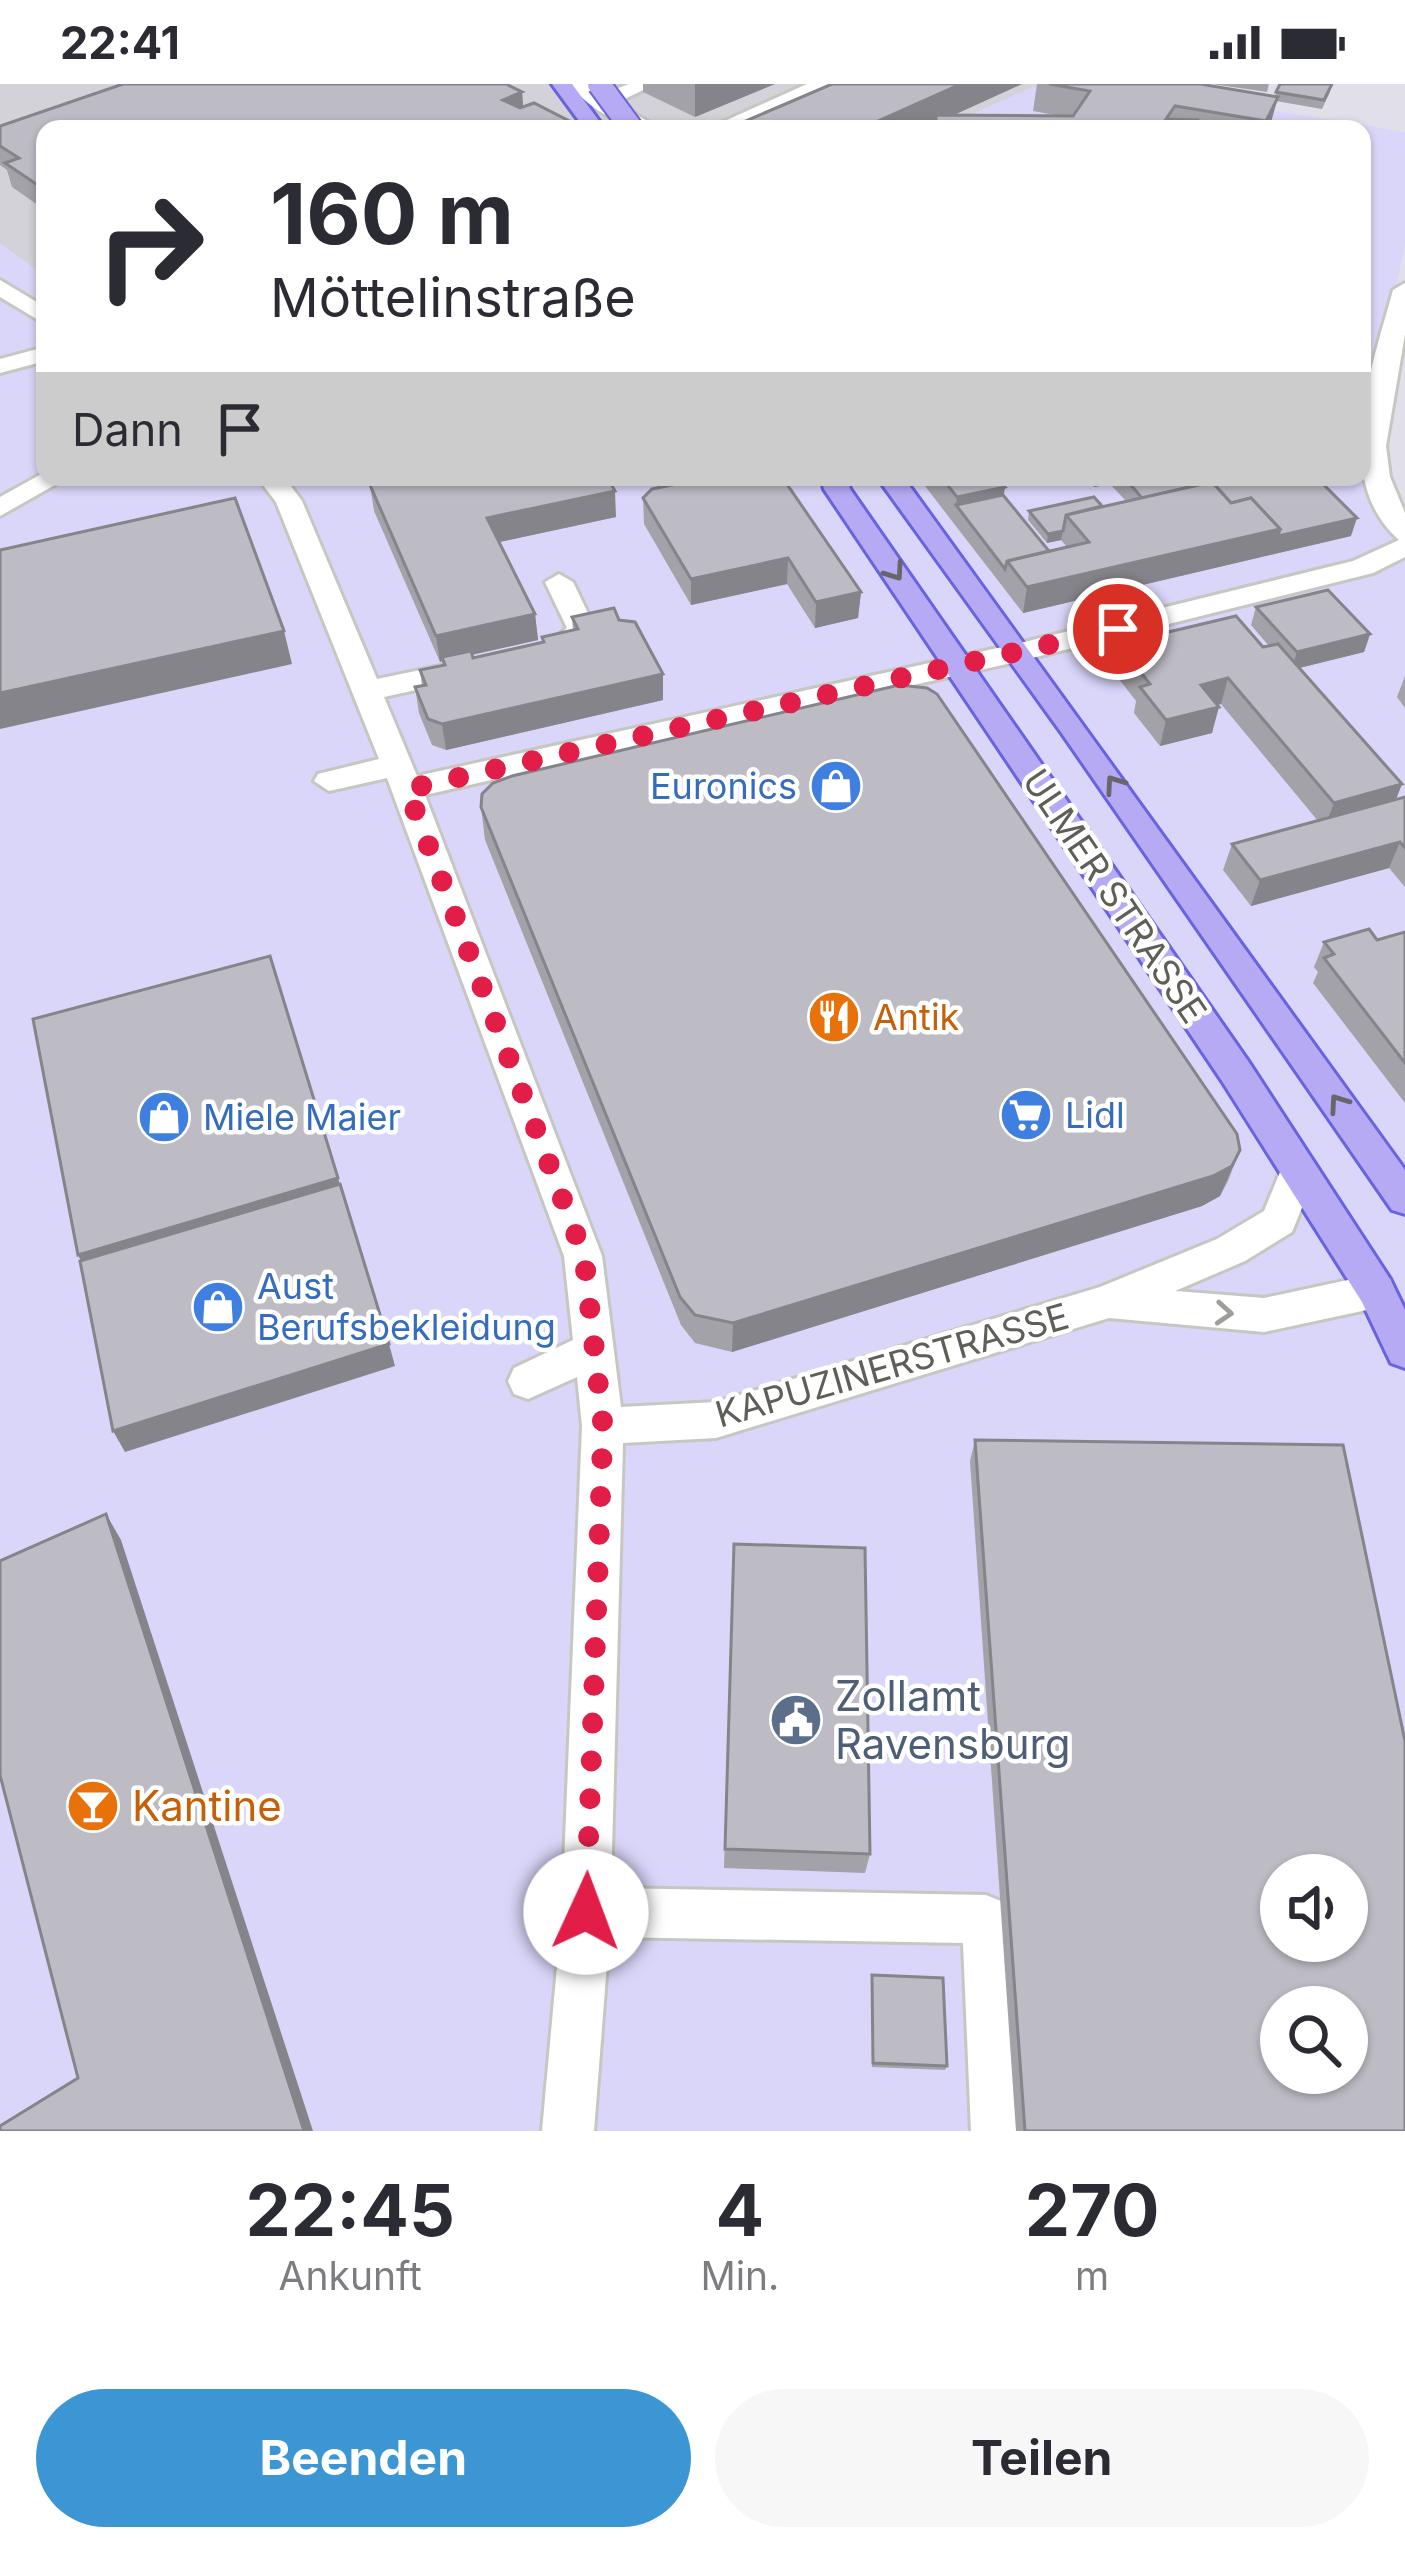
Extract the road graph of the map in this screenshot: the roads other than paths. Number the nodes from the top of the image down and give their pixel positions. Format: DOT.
graph roads {
  1 [pos="562,84"];
  2 [pos="580,84"];
  3 [pos="646,84"];
  4 [pos="831,88"];
  5 [pos="598,93"];
  6 [pos="588,120"];
  7 [pos="624,120"];
  8 [pos="638,120"];
  9 [pos="742,120"];
  10 [pos="770,120"];
  11 [pos="0,287"];
  12 [pos="1405,290"];
  13 [pos="36,311"];
  14 [pos="36,356"];
  15 [pos="0,366"];
  16 [pos="1371,402"];
  17 [pos="1371,461"];
  18 [pos="40,486"];
  19 [pos="277,486"];
  20 [pos="840,486"];
  21 [pos="897,486"];
  22 [pos="0,508"];
  23 [pos="1405,534"];
  24 [pos="1405,547"];
  25 [pos="559,582"];
  26 [pos="1020,652"];
  27 [pos="958,665"];
  28 [pos="367,691"];
  29 [pos="402,777"];
  30 [pos="328,781"];
  31 [pos="1298,1171"];
  32 [pos="1405,1199"];
  33 [pos="1390,1298"];
  34 [pos="1107,1302"];
  35 [pos="594,1349"];
  36 [pos="1405,1351"];
  37 [pos="528,1381"];
  38 [pos="603,1426"];
  39 [pos="586,1912"];
  40 [pos="568,2131"];
  41 [pos="997,2131"];
  1 -- 6 [label="main road"];
  2 -- 5 [label="street"];
  3 -- 5 [label="street"];
  4 -- 9 [label="street"];
  4 -- 10 [label="street"];
  5 -- 7 [label="main road, bridge"];
  5 -- 8 [label="street"];
  11 -- 13 [label="street"];
  12 -- 16 [label="street"];
  14 -- 15 [label="street"];
  17 -- 23 [label="street"];
  18 -- 22 [label="street"];
  19 -- 28 [label="street"];
  20 -- 27 [label="main road, ULMER STRASSE, one-way"];
  21 -- 26 [label="main road, ULMER STRASSE"];
  24 -- 26 [label="street"];
  25 -- 28 [label="street"];
  26 -- 27 [label="street"];
  32 -- 26 [label="main road, ULMER STRASSE, one-way"];
  27 -- 29 [label="street"];
  27 -- 31 [label="main road, ULMER STRASSE"];
  28 -- 29 [label="street"];
  29 -- 30 [label="street"];
  29 -- 35 [label="street"];
  31 -- 33 [label="main road, ULMER STRASSE"];
  31 -- 34 [label="street, KAPUZINERSTRASSE"];
  34 -- 33 [label="street, KAPUZINERSTRASSE, one-way"];
  33 -- 36 [label="main road, ULMER STRASSE"];
  34 -- 38 [label="street, KAPUZINERSTRASSE"];
  35 -- 37 [label="street"];
  35 -- 38 [label="street"];
  38 -- 39 [label="street"];
  39 -- 40 [label="street"];
  39 -- 41 [label="street"];
}
